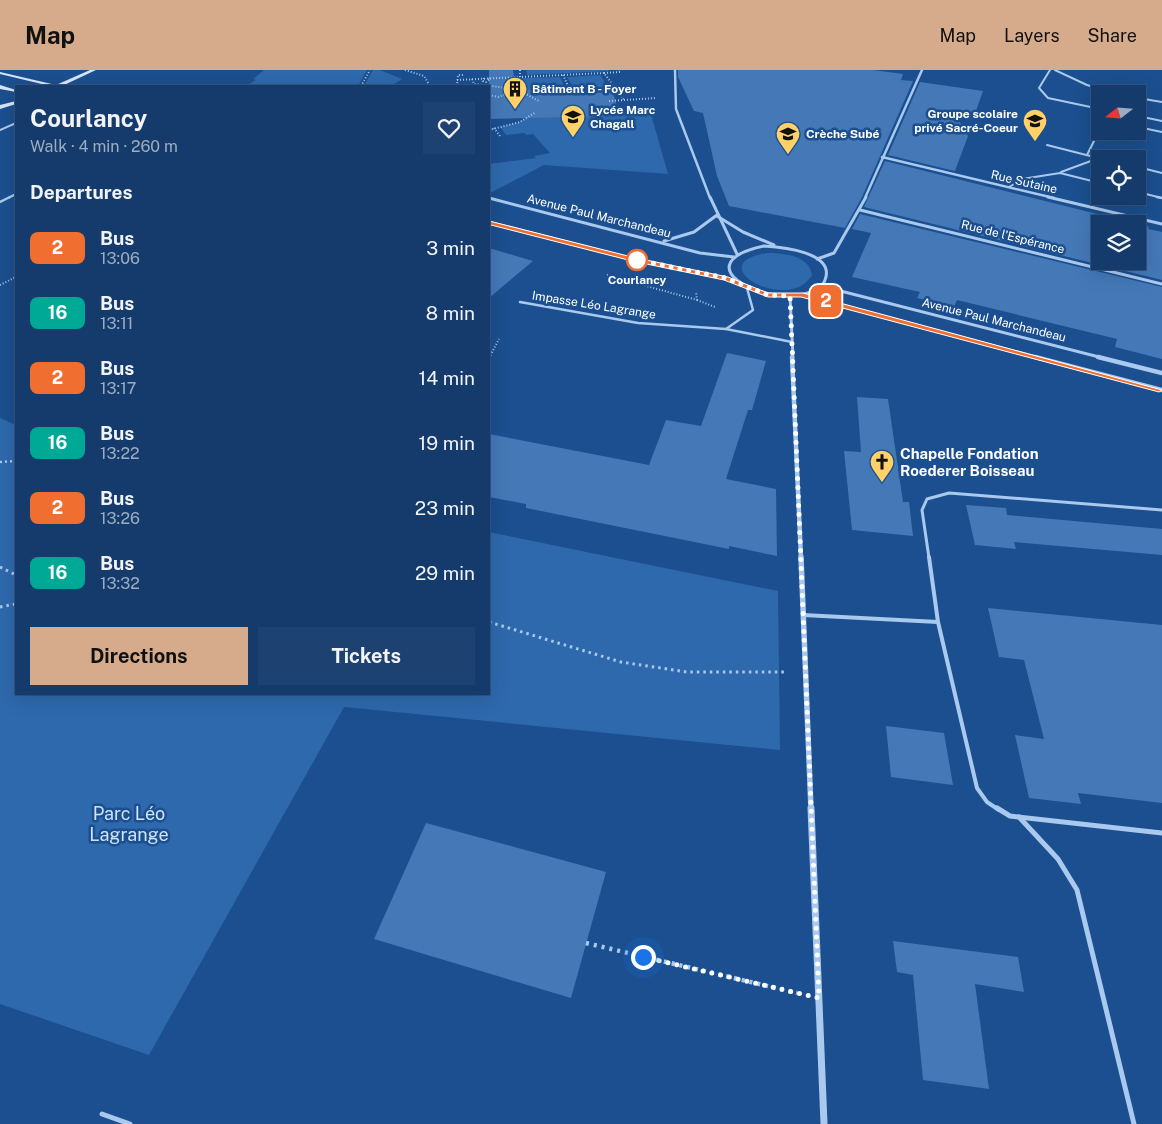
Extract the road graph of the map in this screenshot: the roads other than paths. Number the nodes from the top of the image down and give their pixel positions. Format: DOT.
graph roads {
  1 [pos="94,70"];
  2 [pos="675,70"];
  3 [pos="922,70"];
  4 [pos="1050,70"];
  5 [pos="1055,70"];
  6 [pos="0,73"];
  7 [pos="52,85"];
  8 [pos="58,85"];
  9 [pos="0,87"];
  10 [pos="1091,87"];
  11 [pos="15,91"];
  12 [pos="1146,99"];
  13 [pos="15,102"];
  14 [pos="1162,102"];
  15 [pos="1091,107"];
  16 [pos="0,108"];
  17 [pos="1146,118"];
  18 [pos="1162,121"];
  19 [pos="15,123"];
  20 [pos="1146,129"];
  21 [pos="0,130"];
  22 [pos="1162,132"];
  23 [pos="1094,140"];
  24 [pos="1047,145"];
  25 [pos="1087,155"];
  26 [pos="1091,156"];
  27 [pos="882,157"];
  28 [pos="1091,161"];
  29 [pos="1146,169"];
  30 [pos="1060,173"];
  31 [pos="1162,173"];
  32 [pos="1091,181"];
  33 [pos="1009,187"];
  34 [pos="15,194"];
  35 [pos="1146,194"];
  36 [pos="490,198"];
  37 [pos="1162,198"];
  38 [pos="0,202"];
  39 [pos="860,210"];
  40 [pos="717,216"];
  41 [pos="490,222"];
  42 [pos="1162,224"];
  43 [pos="662,242"];
  44 [pos="778,246"];
  45 [pos="735,256"];
  46 [pos="817,259"];
  47 [pos="736,281"];
  48 [pos="1162,284"];
  49 [pos="821,286"];
  50 [pos="747,288"];
  51 [pos="801,295"];
  52 [pos="790,296"];
  53 [pos="520,302"];
  54 [pos="726,330"];
  55 [pos="792,342"];
  56 [pos="1162,373"];
  57 [pos="1162,390"];
  58 [pos="1162,510"];
  59 [pos="803,615"];
  60 [pos="938,622"];
  61 [pos="1020,817"];
  62 [pos="1162,833"];
  63 [pos="102,1114"];
  64 [pos="130,1124"];
  65 [pos="824,1124"];
  66 [pos="1134,1124"];
  1 -- 8 [label="main road"];
  2 -- 40 [label="street"];
  3 -- 27 [label="street"];
  4 -- 15 [label="lane"];
  5 -- 10 [label="lane"];
  6 -- 7 [label="main road"];
  9 -- 11 [label="main road"];
  12 -- 14 [label="lane"];
  13 -- 16 [label="main road"];
  17 -- 18 [label="lane"];
  19 -- 21 [label="lane"];
  20 -- 22 [label="lane"];
  23 -- 25 [label="lane"];
  24 -- 25 [label="lane"];
  25 -- 26 [label="lane"];
  27 -- 33 [label="street, Rue Sutaine"];
  27 -- 39 [label="street"];
  28 -- 30 [label="lane"];
  29 -- 31 [label="lane"];
  30 -- 32 [label="lane"];
  30 -- 33 [label="lane"];
  33 -- 42 [label="street, Rue Sutaine"];
  34 -- 38 [label="lane"];
  35 -- 37 [label="lane"];
  36 -- 43 [label="street, Avenue Paul Marchandeau"];
  39 -- 46 [label="street"];
  39 -- 48 [label="street, Rue de l'Espérance"];
  40 -- 43 [label="street"];
  40 -- 44 [label="street"];
  40 -- 45 [label="street"];
  41 -- 47 [label="street"];
  43 -- 45 [label="street, Avenue Paul Marchandeau"];
  44 -- 45 [label="street"];
  44 -- 46 [label="street"];
  45 -- 47 [label="street"];
  46 -- 49 [label="street"];
  47 -- 50 [label="street"];
  49 -- 51 [label="street"];
  49 -- 56 [label="street, Avenue Paul Marchandeau"];
  50 -- 52 [label="street"];
  50 -- 54 [label="lane"];
  51 -- 52 [label="street"];
  51 -- 57 [label="street, Avenue Paul Marchandeau"];
  52 -- 55 [label="street"];
  53 -- 54 [label="lane, Impasse Léo Lagrange"];
  54 -- 55 [label="lane"];
  55 -- 59 [label="street"];
  58 -- 60 [label="lane"];
  59 -- 60 [label="lane"];
  59 -- 65 [label="street"];
  60 -- 61 [label="lane"];
  61 -- 62 [label="lane"];
  61 -- 66 [label="lane"];
  63 -- 64 [label="lane"];
}
